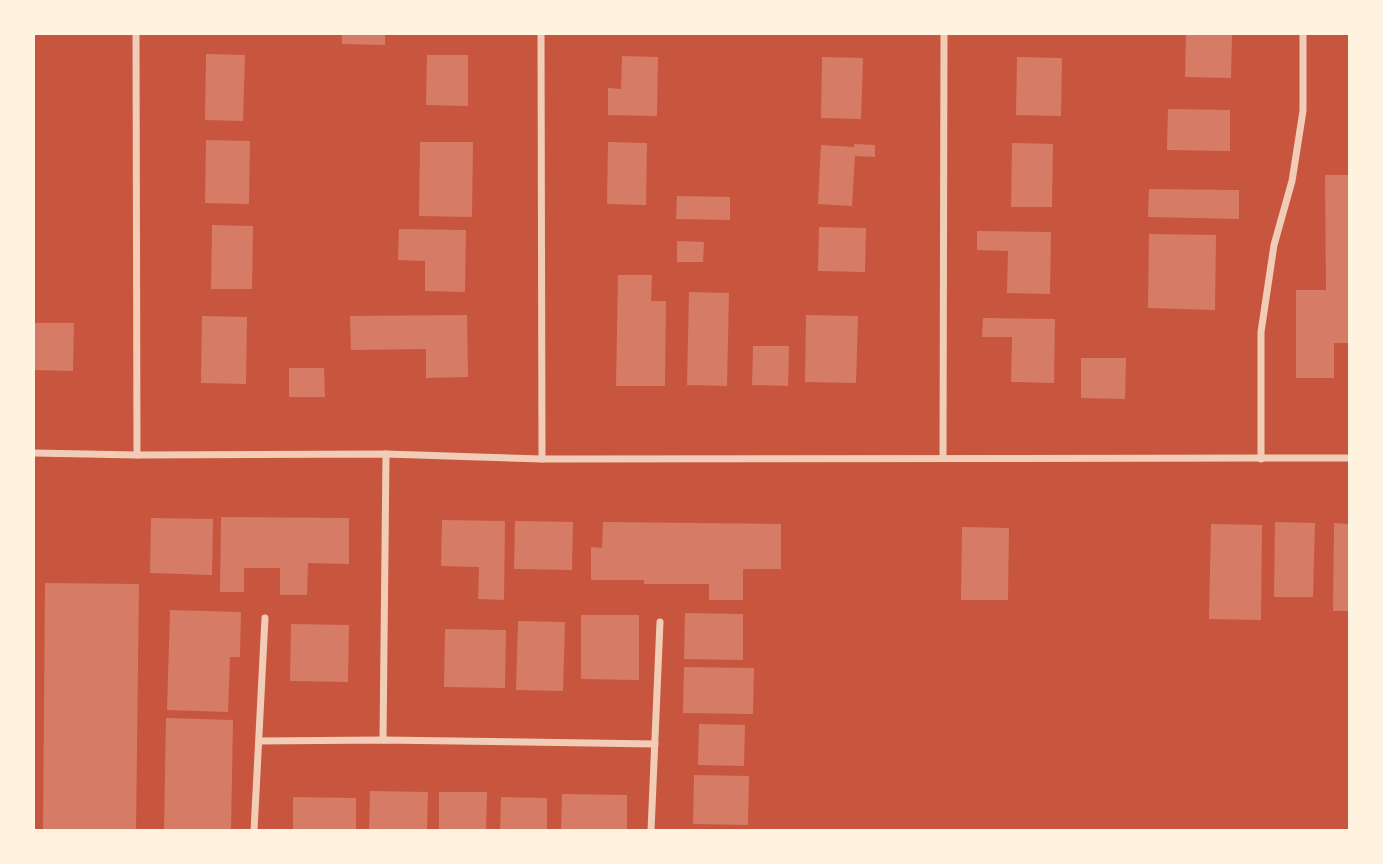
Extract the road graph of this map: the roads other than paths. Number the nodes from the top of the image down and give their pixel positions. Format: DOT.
graph roads {
  1 [pos="136,33"];
  2 [pos="541,33"];
  3 [pos="944,33"];
  4 [pos="1303,33"];
  5 [pos="33,453"];
  6 [pos="386,454"];
  7 [pos="137,455"];
  8 [pos="943,458"];
  9 [pos="1350,458"];
  10 [pos="542,459"];
  11 [pos="1261,459"];
  12 [pos="265,618"];
  13 [pos="660,622"];
  14 [pos="383,740"];
  15 [pos="258,741"];
  16 [pos="655,744"];
  17 [pos="254,831"];
  18 [pos="651,831"];
  1 -- 7 [label="street"];
  2 -- 10 [label="street"];
  3 -- 8 [label="street"];
  4 -- 11 [label="street"];
  5 -- 7 [label="street"];
  6 -- 7 [label="street"];
  6 -- 10 [label="street"];
  6 -- 14 [label="street"];
  8 -- 10 [label="street"];
  8 -- 11 [label="street"];
  9 -- 11 [label="street"];
  12 -- 15 [label="street"];
  13 -- 16 [label="street"];
  14 -- 15 [label="street"];
  14 -- 16 [label="street"];
  15 -- 17 [label="street"];
  16 -- 18 [label="street"];
}
